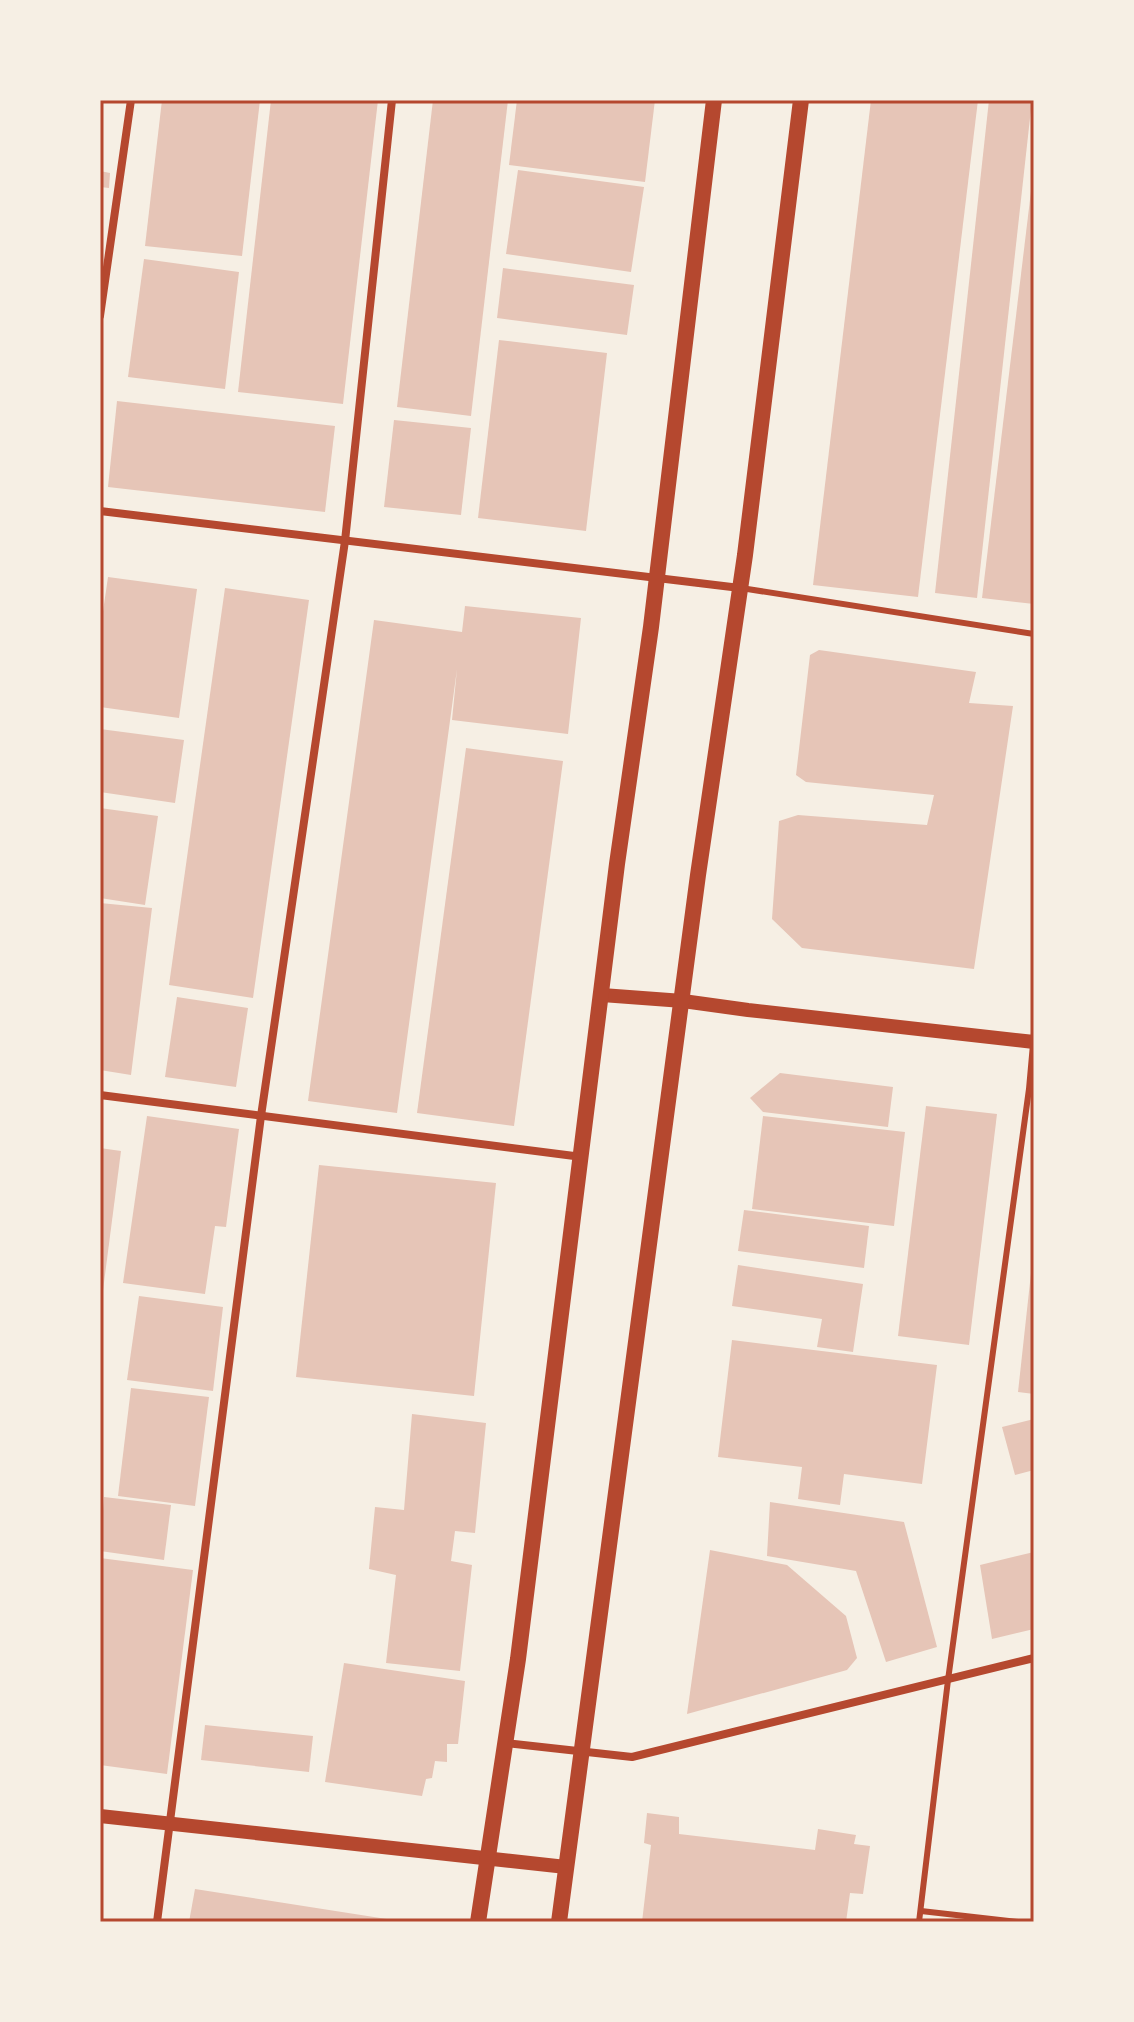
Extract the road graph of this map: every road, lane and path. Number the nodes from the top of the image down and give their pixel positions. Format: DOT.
graph roads {
  1 [pos="131,100"];
  2 [pos="392,100"];
  3 [pos="714,100"];
  4 [pos="801,100"];
  5 [pos="100,316"];
  6 [pos="100,511"];
  7 [pos="345,541"];
  8 [pos="655,578"];
  9 [pos="741,588"];
  10 [pos="1034,634"];
  11 [pos="602,995"];
  12 [pos="683,1001"];
  13 [pos="1034,1039"];
  14 [pos="100,1095"];
  15 [pos="261,1116"];
  16 [pos="582,1157"];
  17 [pos="1034,1658"];
  18 [pos="948,1680"];
  19 [pos="505,1743"];
  20 [pos="580,1753"];
  21 [pos="100,1816"];
  22 [pos="170,1824"];
  23 [pos="488,1858"];
  24 [pos="566,1867"];
  25 [pos="921,1911"];
  26 [pos="157,1922"];
  27 [pos="478,1922"];
  28 [pos="559,1922"];
  29 [pos="919,1922"];
  30 [pos="1018,1922"];
  1 -- 5 [label="street"];
  2 -- 7 [label="street"];
  3 -- 8 [label="main road"];
  4 -- 9 [label="main road"];
  6 -- 7 [label="street"];
  7 -- 8 [label="street"];
  7 -- 15 [label="street"];
  8 -- 9 [label="street"];
  8 -- 11 [label="main road"];
  9 -- 10 [label="lane"];
  9 -- 12 [label="main road"];
  11 -- 12 [label="street"];
  11 -- 16 [label="main road"];
  12 -- 13 [label="street"];
  12 -- 20 [label="main road"];
  13 -- 18 [label="lane"];
  14 -- 15 [label="street"];
  15 -- 16 [label="street"];
  15 -- 22 [label="street"];
  16 -- 19 [label="main road"];
  17 -- 18 [label="street"];
  18 -- 20 [label="street"];
  18 -- 25 [label="lane"];
  19 -- 20 [label="street"];
  19 -- 23 [label="main road"];
  20 -- 24 [label="main road"];
  21 -- 22 [label="street"];
  22 -- 23 [label="street"];
  22 -- 26 [label="street"];
  23 -- 24 [label="street"];
  23 -- 27 [label="main road"];
  24 -- 28 [label="main road"];
  25 -- 29 [label="lane"];
  25 -- 30 [label="lane"];
}
